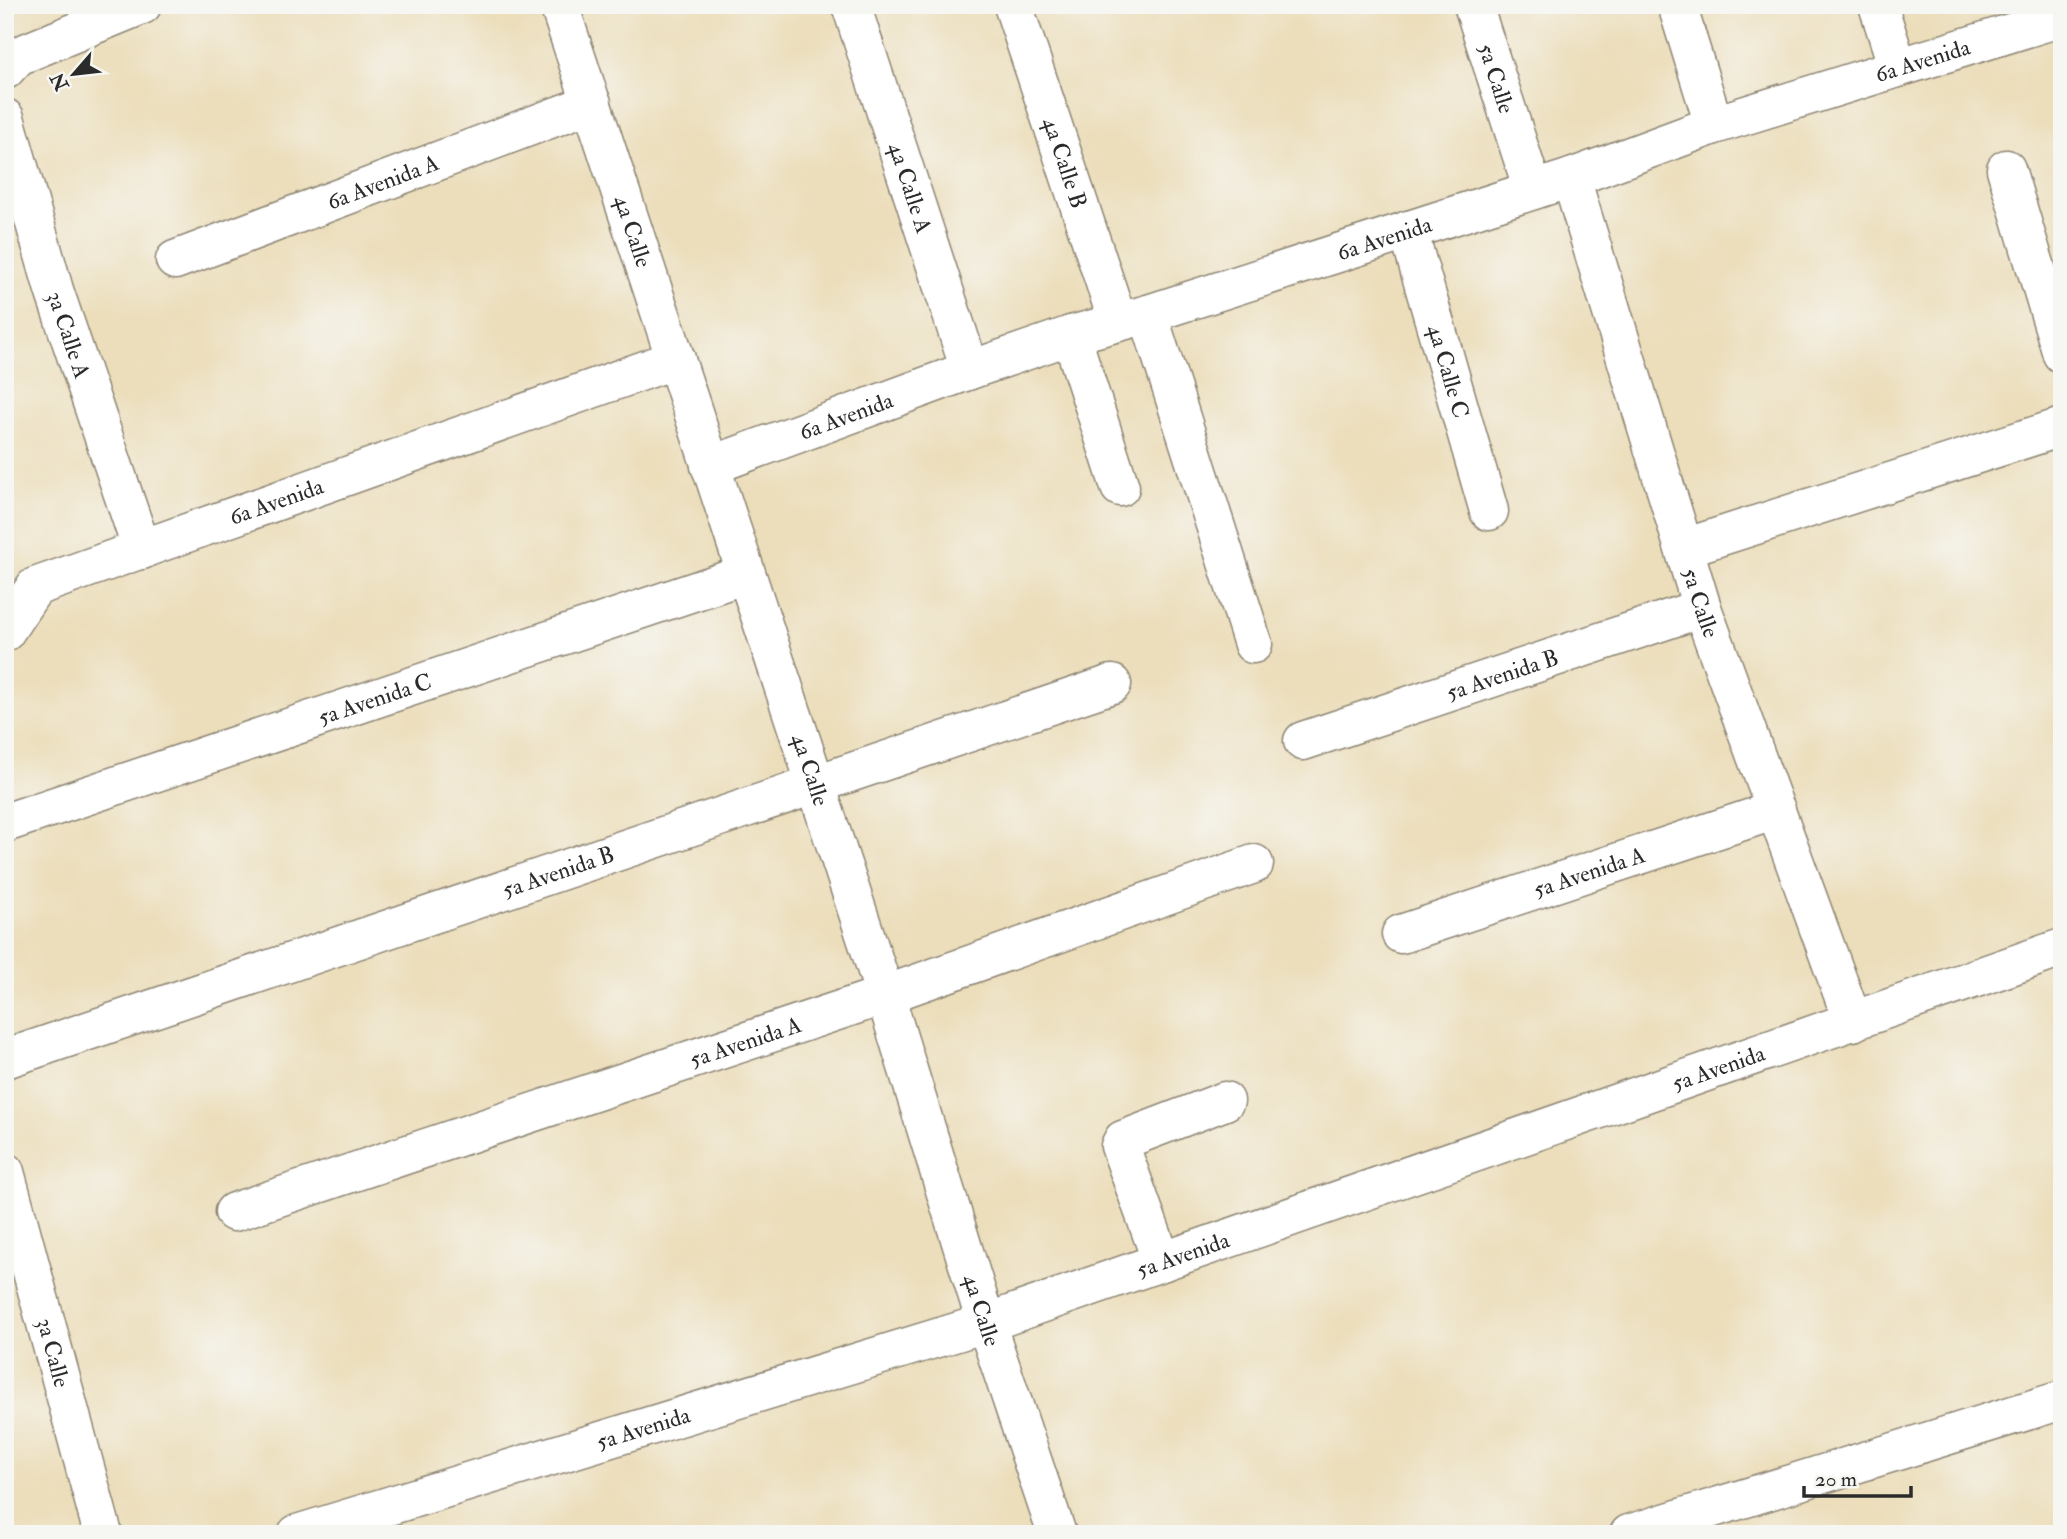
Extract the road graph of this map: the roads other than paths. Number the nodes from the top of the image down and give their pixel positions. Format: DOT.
graph roads {
  1 [pos="142,5"];
  2 [pos="559,5"];
  3 [pos="851,5"];
  4 [pos="1013,5"];
  5 [pos="1473,5"];
  6 [pos="1676,5"];
  7 [pos="1878,5"];
  8 [pos="2062,17"];
  9 [pos="1898,68"];
  10 [pos="5,71"];
  11 [pos="592,103"];
  12 [pos="5,118"];
  13 [pos="1714,125"];
  14 [pos="2006,169"];
  15 [pos="1571,178"];
  16 [pos="1533,190"];
  17 [pos="1408,230"];
  18 [pos="175,260"];
  19 [pos="1133,318"];
  20 [pos="1071,335"];
  21 [pos="2062,354"];
  22 [pos="676,359"];
  23 [pos="970,370"];
  24 [pos="2062,427"];
  25 [pos="710,466"];
  26 [pos="1121,487"];
  27 [pos="1489,511"];
  28 [pos="1684,548"];
  29 [pos="142,550"];
  30 [pos="746,574"];
  31 [pos="1702,608"];
  32 [pos="5,632"];
  33 [pos="1253,645"];
  34 [pos="1112,684"];
  35 [pos="1303,741"];
  36 [pos="816,786"];
  37 [pos="1776,810"];
  38 [pos="5,823"];
  39 [pos="1254,864"];
  40 [pos="1401,934"];
  41 [pos="2062,948"];
  42 [pos="885,995"];
  43 [pos="1853,1022"];
  44 [pos="5,1059"];
  45 [pos="1225,1101"];
  46 [pos="5,1172"];
  47 [pos="234,1212"];
  48 [pos="1162,1262"];
  49 [pos="986,1323"];
  50 [pos="2062,1400"];
  51 [pos="372,1522"];
  52 [pos="103,1534"];
  53 [pos="297,1534"];
  54 [pos="1057,1534"];
  55 [pos="1629,1534"];
  1 -- 10 [label="street"];
  2 -- 11 [label="street, 4a Calle"];
  3 -- 23 [label="street, 4a Calle A"];
  4 -- 19 [label="street, 4a Calle B"];
  5 -- 16 [label="street, 5a Calle"];
  6 -- 13 [label="street"];
  7 -- 9 [label="street"];
  8 -- 9 [label="street, 6a Avenida"];
  9 -- 13 [label="street, 6a Avenida"];
  11 -- 18 [label="street, 6a Avenida A"];
  11 -- 22 [label="street, 4a Calle"];
  12 -- 29 [label="street, 3a Calle A"];
  13 -- 15 [label="street, 6a Avenida"];
  14 -- 21 [label="street"];
  15 -- 16 [label="street, 6a Avenida"];
  15 -- 28 [label="street, 5a Calle"];
  16 -- 17 [label="street, 6a Avenida"];
  17 -- 19 [label="street, 6a Avenida"];
  17 -- 27 [label="street, 4a Calle C"];
  19 -- 20 [label="street, 6a Avenida"];
  19 -- 33 [label="street, 4a Calle B"];
  20 -- 23 [label="street, 6a Avenida"];
  20 -- 26 [label="street"];
  22 -- 25 [label="street, 4a Calle"];
  22 -- 29 [label="street, 6a Avenida"];
  23 -- 25 [label="street, 6a Avenida"];
  24 -- 28 [label="street"];
  25 -- 30 [label="street, 4a Calle"];
  28 -- 31 [label="street, 5a Calle"];
  29 -- 32 [label="street, 6a Avenida"];
  30 -- 36 [label="street, 4a Calle"];
  30 -- 38 [label="street, 5a Avenida C"];
  31 -- 35 [label="street, 5a Avenida B"];
  31 -- 37 [label="street, 5a Calle"];
  34 -- 36 [label="street, 5a Avenida B"];
  36 -- 42 [label="street, 4a Calle"];
  36 -- 44 [label="street, 5a Avenida B"];
  37 -- 40 [label="street, 5a Avenida A"];
  37 -- 43 [label="street, 5a Calle"];
  39 -- 42 [label="street, 5a Avenida A"];
  41 -- 43 [label="street, 5a Avenida"];
  42 -- 47 [label="street, 5a Avenida A"];
  42 -- 49 [label="street, 4a Calle"];
  43 -- 48 [label="street, 5a Avenida"];
  45 -- 48 [label="street"];
  46 -- 52 [label="street, 3a Calle"];
  48 -- 49 [label="street, 5a Avenida"];
  49 -- 51 [label="street, 5a Avenida"];
  49 -- 54 [label="street, 4a Calle"];
  50 -- 55 [label="street"];
  51 -- 53 [label="street, 5a Avenida"];
}
